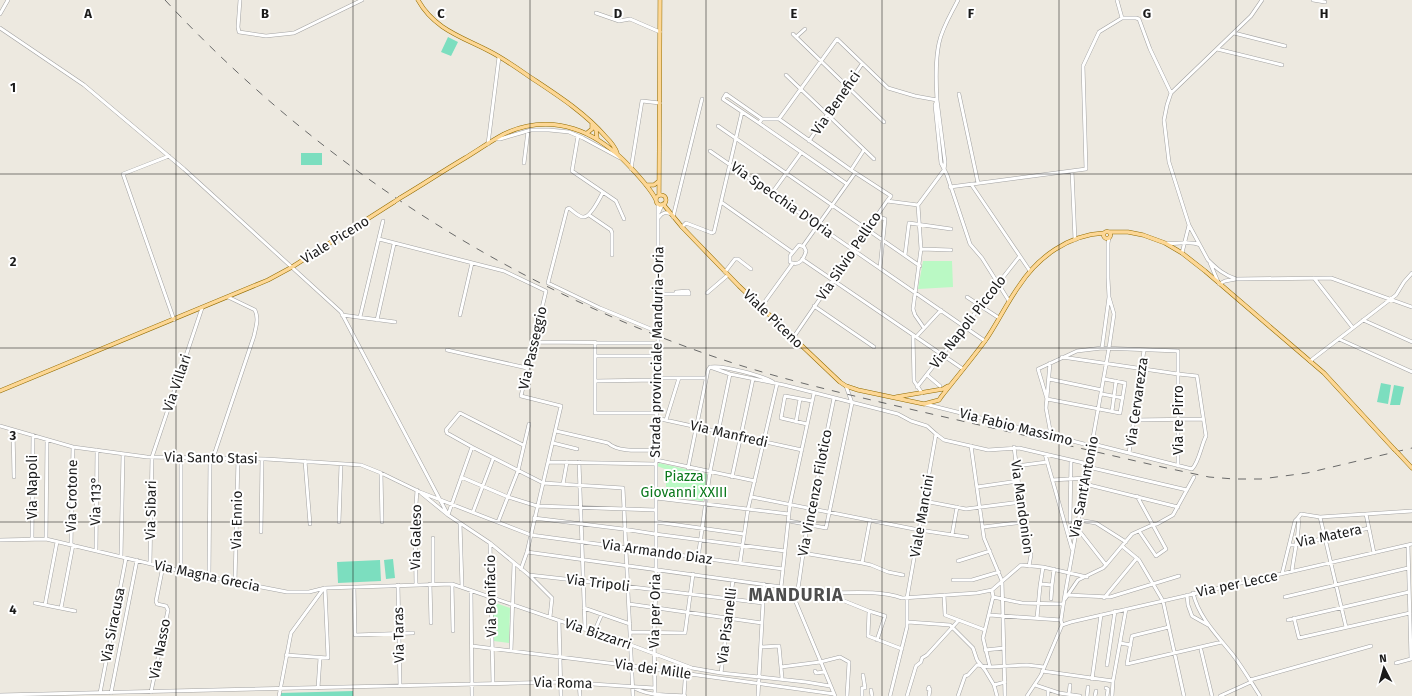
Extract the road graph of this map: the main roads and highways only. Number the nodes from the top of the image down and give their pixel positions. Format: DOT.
graph roads {
  1 [pos="418,0"];
  2 [pos="660,0"];
  3 [pos="591,122"];
  4 [pos="600,130"];
  5 [pos="587,133"];
  6 [pos="597,138"];
  7 [pos="618,154"];
  8 [pos="659,181"];
  9 [pos="647,187"];
  10 [pos="658,195"];
  11 [pos="665,198"];
  12 [pos="660,203"];
  13 [pos="672,215"];
  14 [pos="951,384"];
  15 [pos="0,391"];
  16 [pos="936,391"];
  17 [pos="913,395"];
  18 [pos="891,397"];
  19 [pos="940,398"];
  20 [pos="913,402"];
  21 [pos="1412,468"];
  1 -- 3 [label="main road"];
  2 -- 8 [label="main road"];
  3 -- 4 [label="main road"];
  3 -- 5 [label="main road"];
  3 -- 6 [label="main road"];
  4 -- 6 [label="main road"];
  4 -- 7 [label="main road"];
  5 -- 6 [label="main road, Viale Piceno"];
  5 -- 15 [label="main road, Viale Piceno, bridge"];
  6 -- 7 [label="main road, Viale Piceno"];
  7 -- 9 [label="main road, Viale Piceno"];
  8 -- 9 [label="main road"];
  8 -- 10 [label="main road"];
  8 -- 11 [label="main road, Viale Piceno"];
  9 -- 10 [label="main road, Viale Piceno"];
  9 -- 12 [label="main road, Viale Piceno"];
  10 -- 11 [label="main road"];
  10 -- 12 [label="main road"];
  11 -- 12 [label="main road"];
  11 -- 13 [label="main road, Viale Piceno"];
  12 -- 13 [label="main road, Viale Piceno"];
  13 -- 18 [label="main road, Viale Piceno"];
  14 -- 16 [label="main road"];
  14 -- 19 [label="main road"];
  14 -- 21 [label="main road, bridge"];
  16 -- 17 [label="main road"];
  16 -- 19 [label="main road"];
  17 -- 18 [label="main road"];
  17 -- 20 [label="main road"];
  18 -- 20 [label="main road, Viale Piceno"];
  19 -- 20 [label="main road, Viale Piceno"];
}
